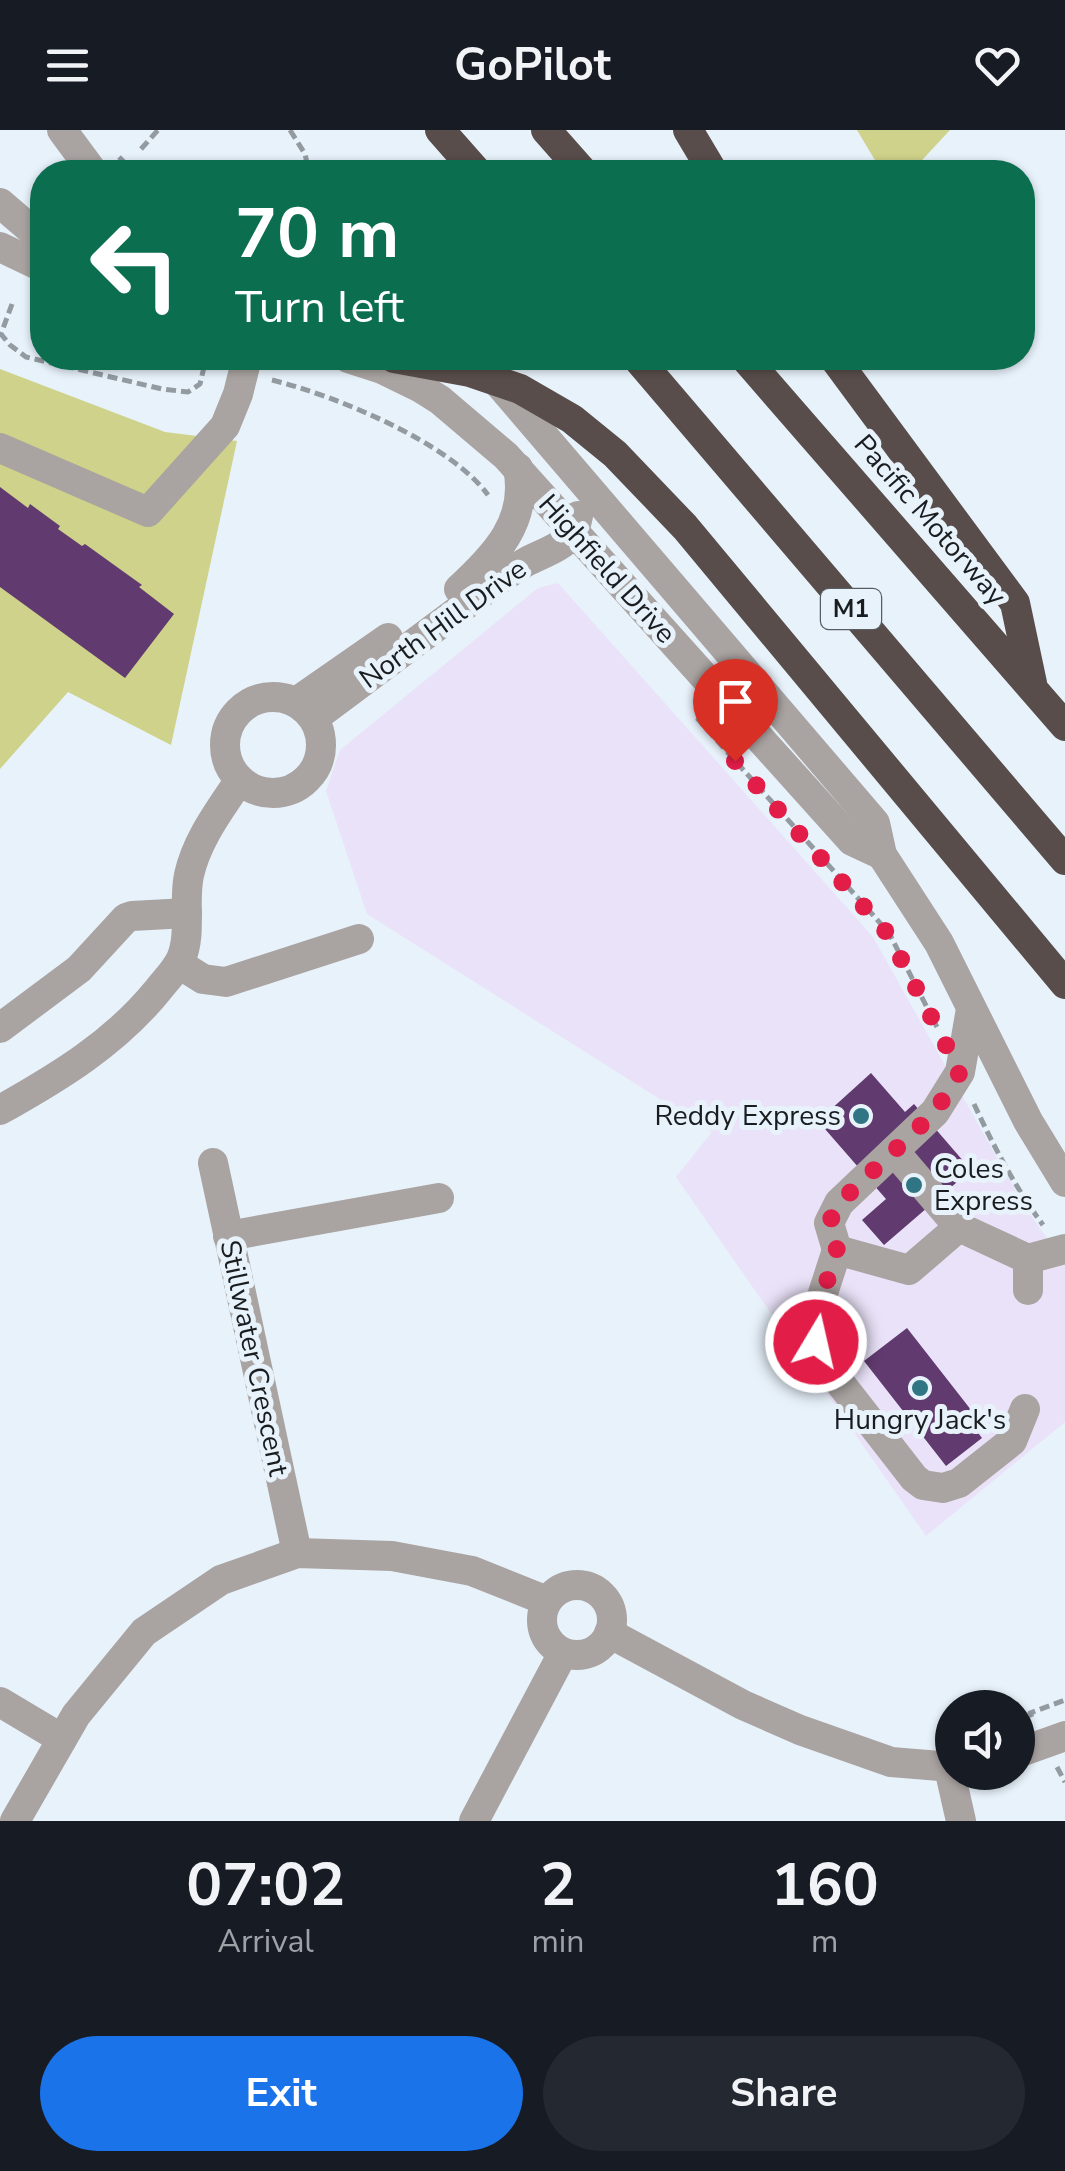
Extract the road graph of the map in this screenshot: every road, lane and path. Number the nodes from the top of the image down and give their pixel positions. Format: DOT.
graph roads {
  1 [pos="62,130"];
  2 [pos="158,130"];
  3 [pos="290,130"];
  4 [pos="440,130"];
  5 [pos="546,130"];
  6 [pos="688,130"];
  7 [pos="141,149"];
  8 [pos="83,160"];
  9 [pos="307,160"];
  10 [pos="466,160"];
  11 [pos="572,160"];
  12 [pos="706,160"];
  13 [pos="0,203"];
  14 [pos="30,229"];
  15 [pos="0,247"];
  16 [pos="30,261"];
  17 [pos="244,370"];
  18 [pos="381,370"];
  19 [pos="488,370"];
  20 [pos="489,370"];
  21 [pos="647,370"];
  22 [pos="755,370"];
  23 [pos="843,370"];
  24 [pos="0,448"];
  25 [pos="518,468"];
  26 [pos="576,473"];
  27 [pos="574,533"];
  28 [pos="1032,687"];
  29 [pos="305,710"];
  30 [pos="1065,726"];
  31 [pos="711,734"];
  32 [pos="240,780"];
  33 [pos="882,855"];
  34 [pos="1065,860"];
  35 [pos="187,913"];
  36 [pos="359,939"];
  37 [pos="179,964"];
  38 [pos="1065,984"];
  39 [pos="970,1009"];
  40 [pos="0,1028"];
  41 [pos="960,1072"];
  42 [pos="0,1110"];
  43 [pos="894,1151"];
  44 [pos="213,1163"];
  45 [pos="1065,1182"];
  46 [pos="439,1198"];
  47 [pos="959,1227"];
  48 [pos="228,1236"];
  49 [pos="837,1250"];
  50 [pos="1063,1250"];
  51 [pos="1028,1259"];
  52 [pos="1028,1290"];
  53 [pos="1025,1409"];
  54 [pos="296,1553"];
  55 [pos="547,1601"];
  56 [pos="609,1632"];
  57 [pos="563,1652"];
  58 [pos="0,1702"];
  59 [pos="1065,1736"];
  60 [pos="62,1739"];
  61 [pos="1035,1747"];
  62 [pos="935,1766"];
  63 [pos="955,1790"];
  64 [pos="15,1821"];
  65 [pos="474,1821"];
  66 [pos="961,1821"];
  1 -- 8 [label="street"];
  2 -- 7 [label="path"];
  3 -- 9 [label="path"];
  4 -- 10 [label="highway"];
  5 -- 11 [label="highway"];
  6 -- 12 [label="highway"];
  13 -- 14 [label="street"];
  15 -- 16 [label="street"];
  17 -- 24 [label="street"];
  18 -- 25 [label="street, Highfield Drive"];
  19 -- 26 [label="street, Highfield Drive"];
  20 -- 38 [label="highway, M1"];
  21 -- 34 [label="highway, M1"];
  22 -- 28 [label="highway, Pacific Motorway"];
  23 -- 28 [label="highway"];
  25 -- 27 [label="street, Highfield Drive"];
  25 -- 29 [label="street, North Hill Drive"];
  26 -- 27 [label="street"];
  26 -- 33 [label="street, Highfield Drive"];
  27 -- 29 [label="street, North Hill Drive"];
  27 -- 33 [label="street, Highfield Drive"];
  28 -- 30 [label="highway, Pacific Motorway"];
  29 -- 32 [label="street"];
  29 -- 32 [label="street"];
  31 -- 41 [label="path"];
  32 -- 35 [label="street"];
  33 -- 39 [label="street, Highfield Drive"];
  35 -- 37 [label="street"];
  35 -- 40 [label="street"];
  36 -- 37 [label="street"];
  37 -- 42 [label="street"];
  39 -- 41 [label="street"];
  39 -- 45 [label="street, Highfield Drive"];
  41 -- 43 [label="street"];
  41 -- 50 [label="path"];
  43 -- 47 [label="street"];
  43 -- 49 [label="street"];
  44 -- 48 [label="street, Stillwater Crescent"];
  46 -- 48 [label="street"];
  47 -- 49 [label="street"];
  47 -- 51 [label="street"];
  48 -- 54 [label="street, Stillwater Crescent"];
  49 -- 53 [label="street"];
  50 -- 51 [label="street"];
  51 -- 52 [label="street"];
  54 -- 55 [label="street"];
  54 -- 60 [label="street"];
  55 -- 56 [label="street"];
  55 -- 57 [label="street"];
  56 -- 57 [label="street"];
  56 -- 62 [label="street"];
  57 -- 65 [label="street"];
  58 -- 60 [label="street"];
  59 -- 61 [label="street"];
  60 -- 64 [label="street"];
  63 -- 66 [label="street"];
}
